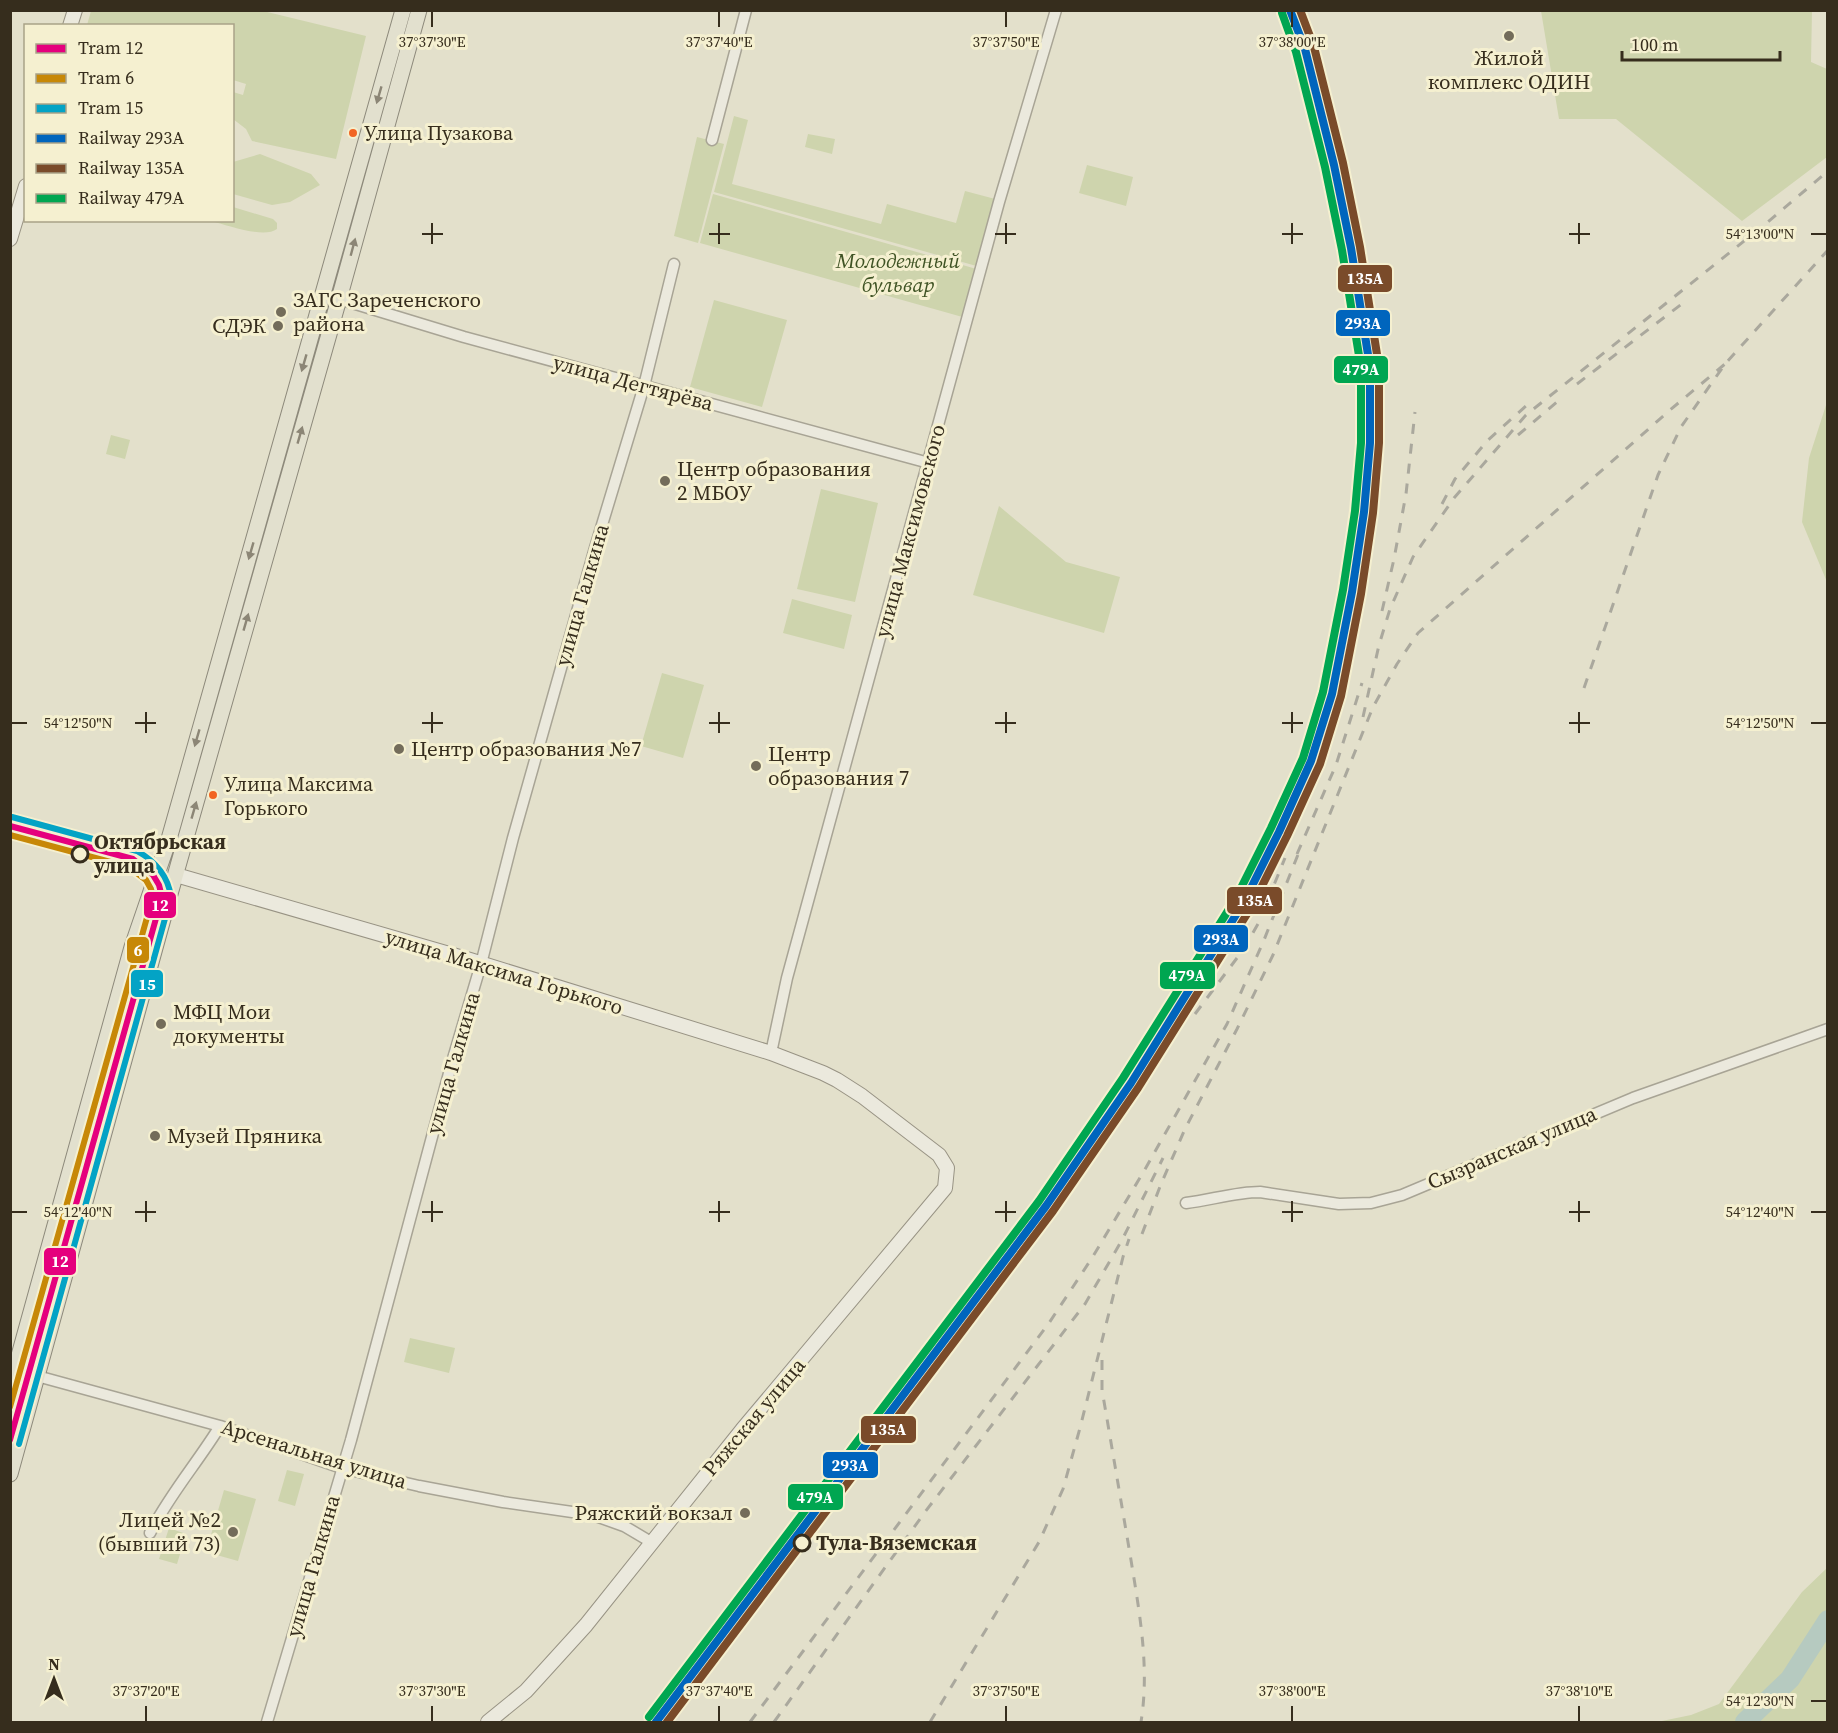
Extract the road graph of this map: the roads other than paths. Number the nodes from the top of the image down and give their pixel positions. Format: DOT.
graph roads {
  1 [pos="746,10"];
  2 [pos="1056,10"];
  3 [pos="410,11"];
  4 [pos="403,40"];
  5 [pos="712,140"];
  6 [pos="24,193"];
  7 [pos="10,239"];
  8 [pos="674,264"];
  9 [pos="339,299"];
  10 [pos="644,386"];
  11 [pos="929,463"];
  12 [pos="10,829"];
  13 [pos="158,870"];
  14 [pos="176,875"];
  15 [pos="481,964"];
  16 [pos="1827,1029"];
  17 [pos="771,1053"];
  18 [pos="945,1188"];
  19 [pos="1186,1203"];
  20 [pos="13,1369"];
  21 [pos="37,1376"];
  22 [pos="10,1388"];
  23 [pos="220,1426"];
  24 [pos="342,1468"];
  25 [pos="10,1474"];
  26 [pos="150,1533"];
  27 [pos="651,1542"];
  28 [pos="267,1722"];
  29 [pos="488,1722"];
  1 -- 5 [label="street"];
  2 -- 11 [label="street, улица Максимовского"];
  3 -- 4 [label="main road"];
  9 -- 4 [label="main road, one-way"];
  4 -- 13 [label="main road, one-way"];
  6 -- 7 [label="street"];
  8 -- 10 [label="street, улица Галкина"];
  9 -- 10 [label="street, улица Дегтярёва"];
  14 -- 9 [label="main road, one-way"];
  10 -- 11 [label="street, улица Дегтярёва"];
  10 -- 15 [label="street, улица Галкина"];
  11 -- 17 [label="street, улица Максимовского"];
  12 -- 13 [label="street, улица Максима Горького"];
  13 -- 14 [label="main road, улица Максима Горького"];
  13 -- 20 [label="main road"];
  14 -- 15 [label="street, улица Максима Горького"];
  14 -- 21 [label="main road"];
  15 -- 17 [label="street, улица Максима Горького"];
  15 -- 24 [label="street, улица Галкина"];
  16 -- 19 [label="street, Сызранская улица"];
  17 -- 18 [label="street, улица Максима Горького"];
  18 -- 27 [label="street, Ряжская улица"];
  20 -- 21 [label="main road, Арсенальная улица"];
  20 -- 22 [label="main road"];
  21 -- 23 [label="street, Арсенальная улица"];
  21 -- 25 [label="main road"];
  23 -- 24 [label="street, Арсенальная улица"];
  23 -- 26 [label="street"];
  24 -- 27 [label="street, Арсенальная улица"];
  24 -- 28 [label="street, улица Галкина"];
  27 -- 29 [label="street, Ряжская улица"];
}
